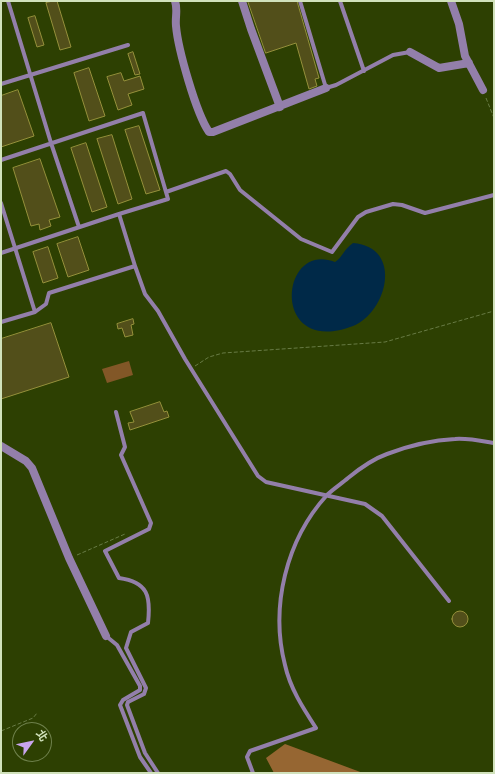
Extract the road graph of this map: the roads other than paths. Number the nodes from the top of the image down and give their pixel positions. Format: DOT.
graph roads {
  1 [pos="8,1"];
  2 [pos="175,1"];
  3 [pos="242,1"];
  4 [pos="300,1"];
  5 [pos="340,1"];
  6 [pos="451,1"];
  7 [pos="128,45"];
  8 [pos="410,52"];
  9 [pos="468,62"];
  10 [pos="364,71"];
  11 [pos="31,75"];
  12 [pos="1,84"];
  13 [pos="326,88"];
  14 [pos="483,90"];
  15 [pos="280,107"];
  16 [pos="51,143"];
  17 [pos="1,160"];
  18 [pos="166,192"];
  19 [pos="494,195"];
  20 [pos="1,203"];
  21 [pos="119,214"];
  22 [pos="79,227"];
  23 [pos="15,248"];
  24 [pos="1,253"];
  25 [pos="135,266"];
  26 [pos="35,312"];
  27 [pos="1,322"];
  28 [pos="116,412"];
  29 [pos="494,443"];
  30 [pos="1,446"];
  31 [pos="328,495"];
  32 [pos="449,601"];
  33 [pos="106,636"];
  34 [pos="151,773"];
  35 [pos="158,773"];
  36 [pos="253,773"];
  1 -- 11 [label="lane"];
  2 -- 15 [label="street"];
  3 -- 15 [label="street"];
  4 -- 13 [label="lane"];
  5 -- 10 [label="lane"];
  6 -- 9 [label="street"];
  7 -- 11 [label="lane"];
  8 -- 9 [label="street"];
  8 -- 10 [label="lane"];
  9 -- 14 [label="street"];
  10 -- 13 [label="lane"];
  11 -- 12 [label="lane"];
  11 -- 16 [label="lane"];
  13 -- 15 [label="street"];
  16 -- 17 [label="lane"];
  16 -- 18 [label="lane"];
  16 -- 22 [label="lane"];
  18 -- 19 [label="lane"];
  18 -- 21 [label="lane"];
  20 -- 23 [label="lane"];
  21 -- 22 [label="lane"];
  21 -- 25 [label="lane"];
  22 -- 23 [label="lane"];
  23 -- 24 [label="lane"];
  23 -- 26 [label="lane"];
  25 -- 26 [label="lane"];
  25 -- 31 [label="lane"];
  26 -- 27 [label="lane"];
  28 -- 35 [label="lane"];
  29 -- 31 [label="lane"];
  30 -- 33 [label="street"];
  31 -- 32 [label="lane"];
  31 -- 36 [label="lane"];
  33 -- 34 [label="lane"];
}
